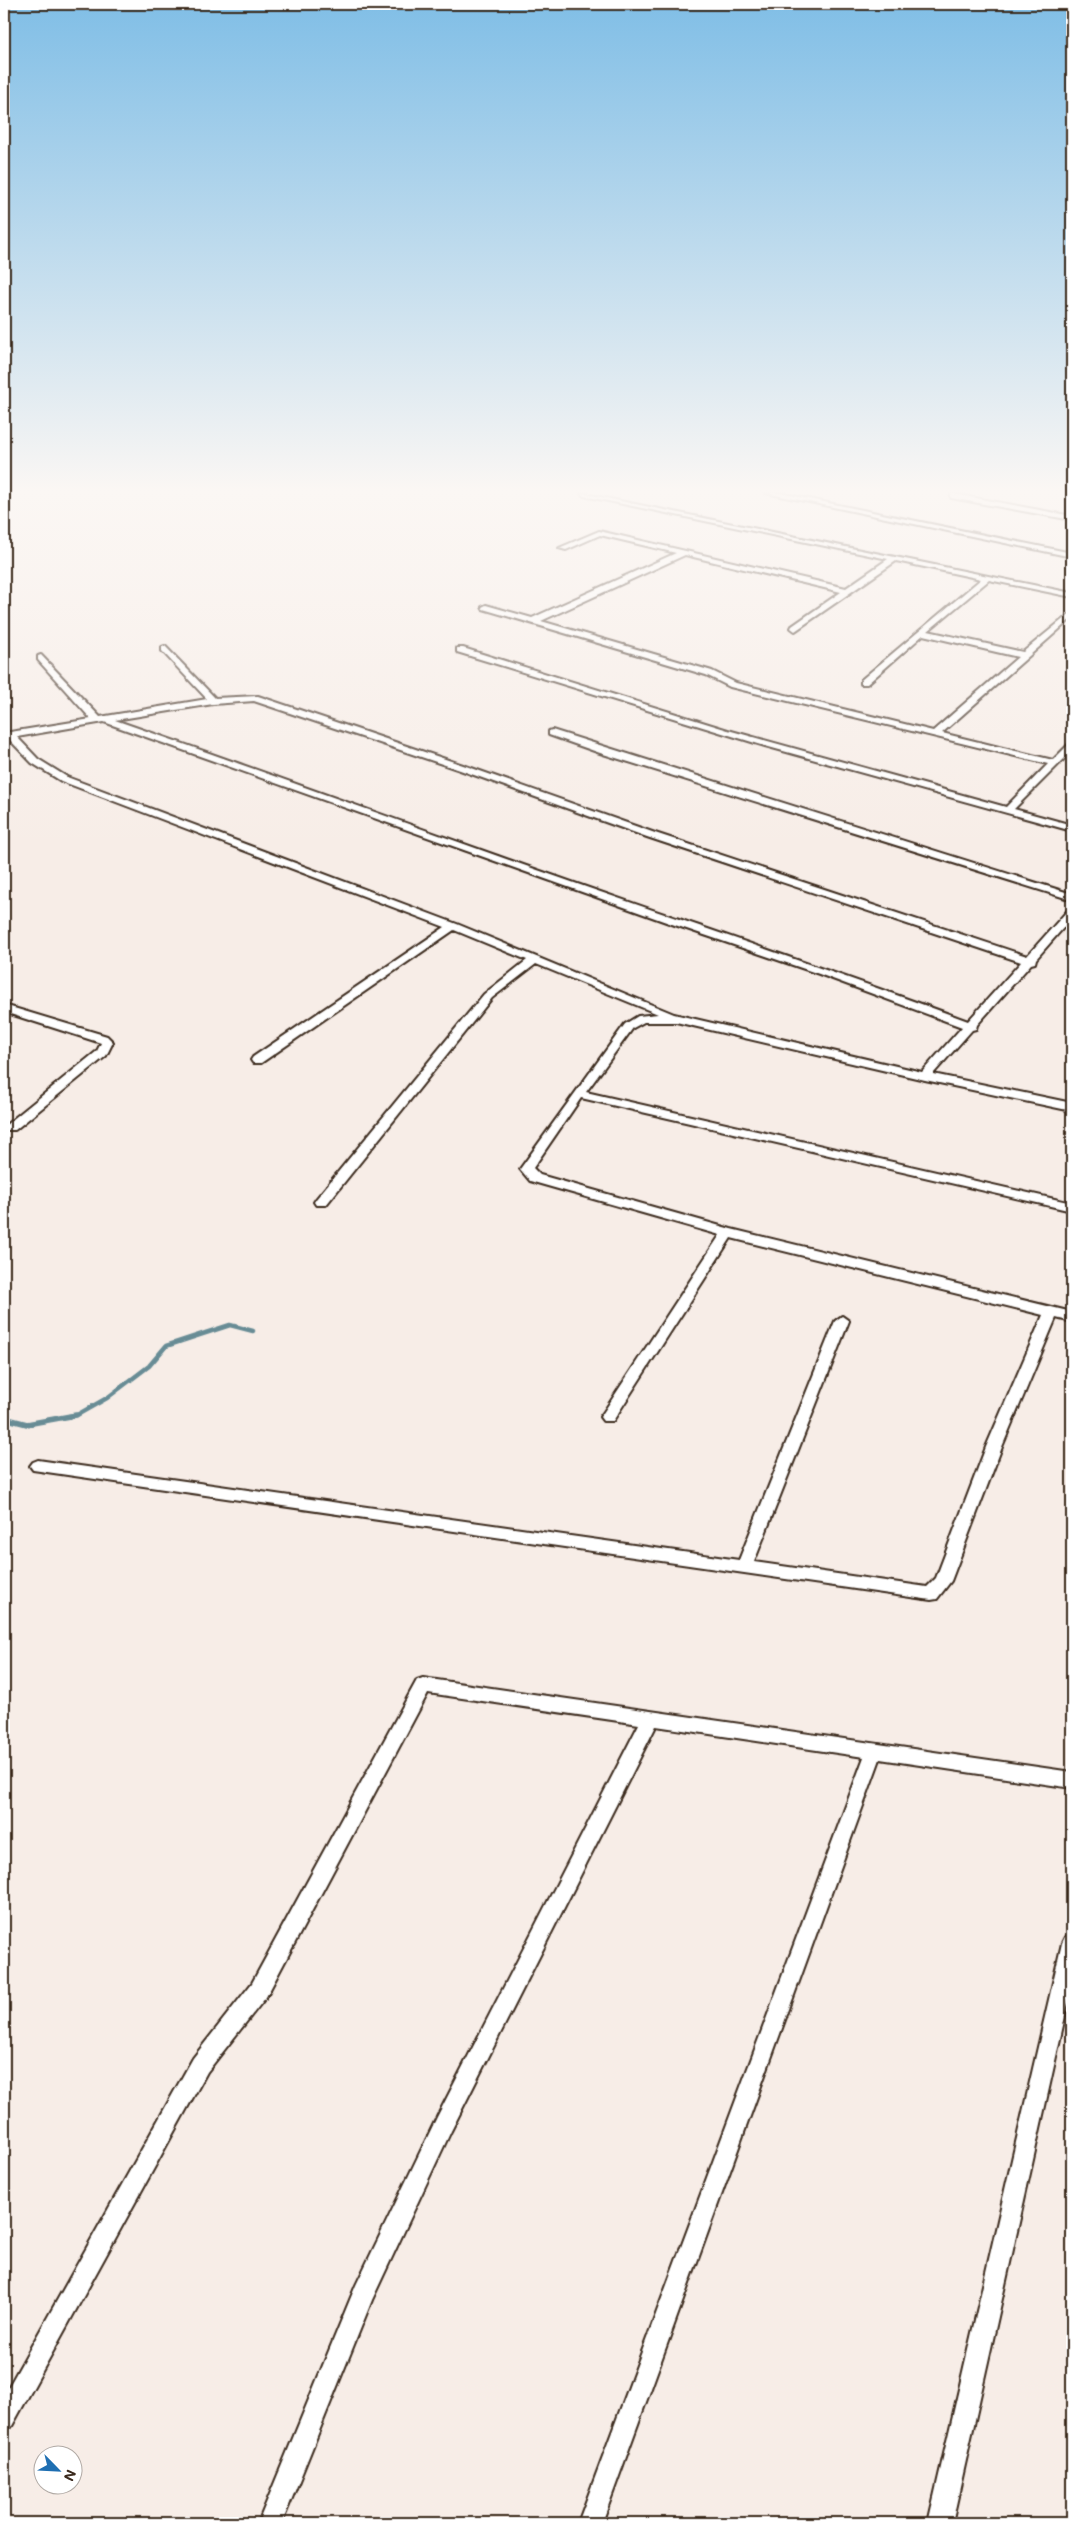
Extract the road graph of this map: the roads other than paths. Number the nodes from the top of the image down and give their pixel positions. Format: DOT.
graph roads {
  1 [pos="501,611"];
  2 [pos="555,611"];
  3 [pos="819,611"];
  4 [pos="945,611"];
  5 [pos="1072,614"];
  6 [pos="535,620"];
  7 [pos="795,628"];
  8 [pos="922,632"];
  9 [pos="165,650"];
  10 [pos="460,650"];
  11 [pos="1023,655"];
  12 [pos="41,658"];
  13 [pos="864,682"];
  14 [pos="213,700"];
  15 [pos="101,720"];
  16 [pos="552,733"];
  17 [pos="936,733"];
  18 [pos="7,735"];
  19 [pos="1072,746"];
  20 [pos="1055,763"];
  21 [pos="1009,809"];
  22 [pos="1072,828"];
  23 [pos="1072,897"];
  24 [pos="1072,912"];
  25 [pos="453,926"];
  26 [pos="534,960"];
  27 [pos="1031,961"];
  28 [pos="4,1008"];
  29 [pos="676,1018"];
  30 [pos="972,1026"];
  31 [pos="257,1060"];
  32 [pos="925,1076"];
  33 [pos="578,1094"];
  34 [pos="1072,1107"];
  35 [pos="11,1126"];
  36 [pos="321,1202"];
  37 [pos="1072,1207"];
  38 [pos="728,1233"];
  39 [pos="1051,1312"];
  40 [pos="1072,1317"];
  41 [pos="842,1321"];
  42 [pos="608,1417"];
  43 [pos="38,1466"];
  44 [pos="744,1567"];
  45 [pos="651,1718"];
  46 [pos="876,1750"];
  47 [pos="1072,1780"];
  48 [pos="1072,1943"];
  49 [pos="4,2418"];
  50 [pos="270,2523"];
  51 [pos="590,2523"];
  52 [pos="940,2523"];
  1 -- 6 [label="street"];
  2 -- 6 [label="street"];
  3 -- 7 [label="street"];
  4 -- 8 [label="street"];
  5 -- 11 [label="street"];
  6 -- 17 [label="street"];
  8 -- 11 [label="street"];
  8 -- 13 [label="street"];
  9 -- 14 [label="street"];
  10 -- 21 [label="street"];
  11 -- 17 [label="street"];
  12 -- 15 [label="street"];
  14 -- 15 [label="street"];
  14 -- 27 [label="street"];
  15 -- 18 [label="street"];
  15 -- 30 [label="street"];
  16 -- 23 [label="street"];
  17 -- 20 [label="street"];
  18 -- 25 [label="street"];
  19 -- 20 [label="street"];
  20 -- 21 [label="street"];
  21 -- 22 [label="street"];
  24 -- 27 [label="street"];
  25 -- 26 [label="street"];
  25 -- 31 [label="street"];
  26 -- 29 [label="street"];
  26 -- 36 [label="street"];
  27 -- 30 [label="street"];
  28 -- 35 [label="street"];
  29 -- 32 [label="street"];
  29 -- 33 [label="street"];
  30 -- 32 [label="street"];
  32 -- 34 [label="street"];
  33 -- 37 [label="street"];
  33 -- 38 [label="street"];
  38 -- 39 [label="street"];
  38 -- 42 [label="street"];
  39 -- 40 [label="street"];
  39 -- 44 [label="street"];
  41 -- 44 [label="street"];
  43 -- 44 [label="street"];
  45 -- 46 [label="street"];
  45 -- 49 [label="street"];
  45 -- 50 [label="street"];
  46 -- 47 [label="street"];
  46 -- 51 [label="street"];
  48 -- 52 [label="street"];
}
